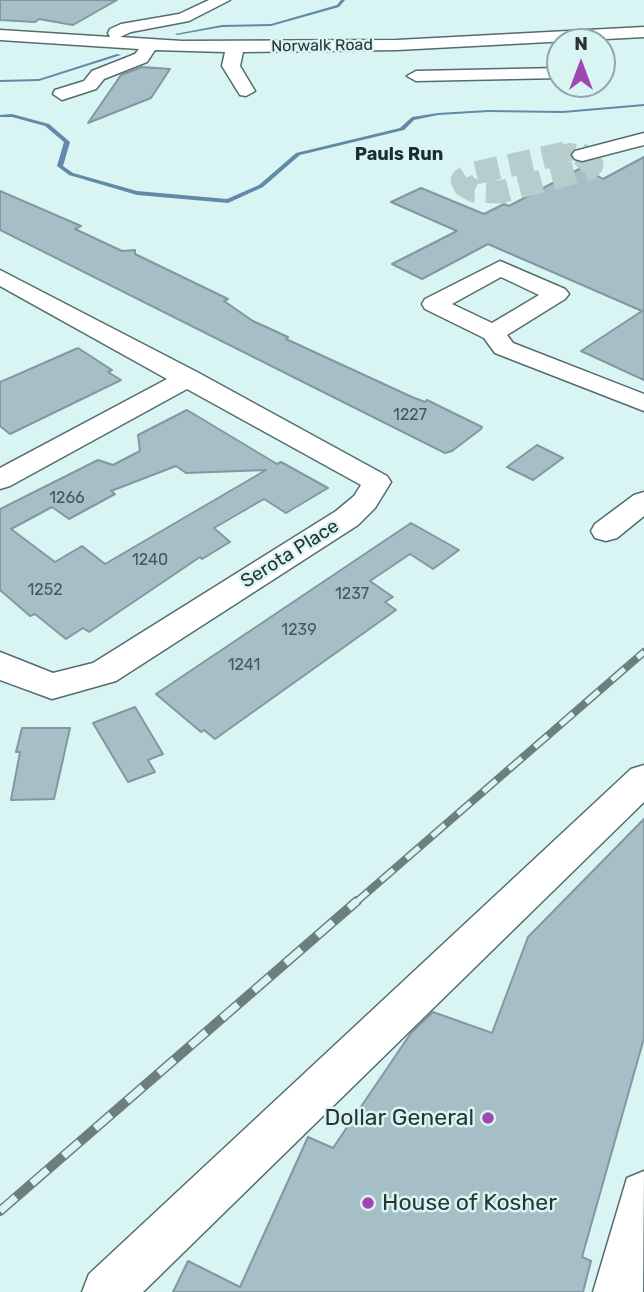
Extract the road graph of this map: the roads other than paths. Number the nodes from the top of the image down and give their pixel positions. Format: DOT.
graph roads {
  1 [pos="222,0"];
  2 [pos="513,22"];
  3 [pos="644,32"];
  4 [pos="0,35"];
  5 [pos="526,37"];
  6 [pos="455,42"];
  7 [pos="108,43"];
  8 [pos="412,44"];
  9 [pos="150,45"];
  10 [pos="235,47"];
  11 [pos="546,73"];
  12 [pos="461,75"];
  13 [pos="246,91"];
  14 [pos="62,93"];
  15 [pos="644,139"];
  16 [pos="582,155"];
  17 [pos="0,277"];
  18 [pos="493,333"];
  19 [pos="188,378"];
  20 [pos="644,403"];
  21 [pos="0,480"];
  22 [pos="644,501"];
  23 [pos="606,531"];
  24 [pos="0,664"];
  25 [pos="644,779"];
  26 [pos="644,1195"];
  27 [pos="107,1292"];
  28 [pos="618,1292"];
  1 -- 7 [label="street"];
  2 -- 5 [label="street"];
  3 -- 5 [label="street, Norwalk Road"];
  4 -- 7 [label="street, Norwalk Road"];
  5 -- 6 [label="street, Norwalk Road"];
  6 -- 8 [label="street, Norwalk Road"];
  6 -- 12 [label="street"];
  7 -- 9 [label="street, Norwalk Road"];
  8 -- 10 [label="street, Norwalk Road"];
  8 -- 12 [label="street"];
  9 -- 10 [label="street, Norwalk Road"];
  9 -- 14 [label="street"];
  10 -- 13 [label="street"];
  11 -- 12 [label="street"];
  15 -- 16 [label="street"];
  17 -- 19 [label="street, Serota Place"];
  18 -- 20 [label="street"];
  19 -- 21 [label="street"];
  19 -- 24 [label="street, Serota Place"];
  22 -- 23 [label="street"];
  25 -- 27 [label="street"];
  26 -- 28 [label="street"];
}
